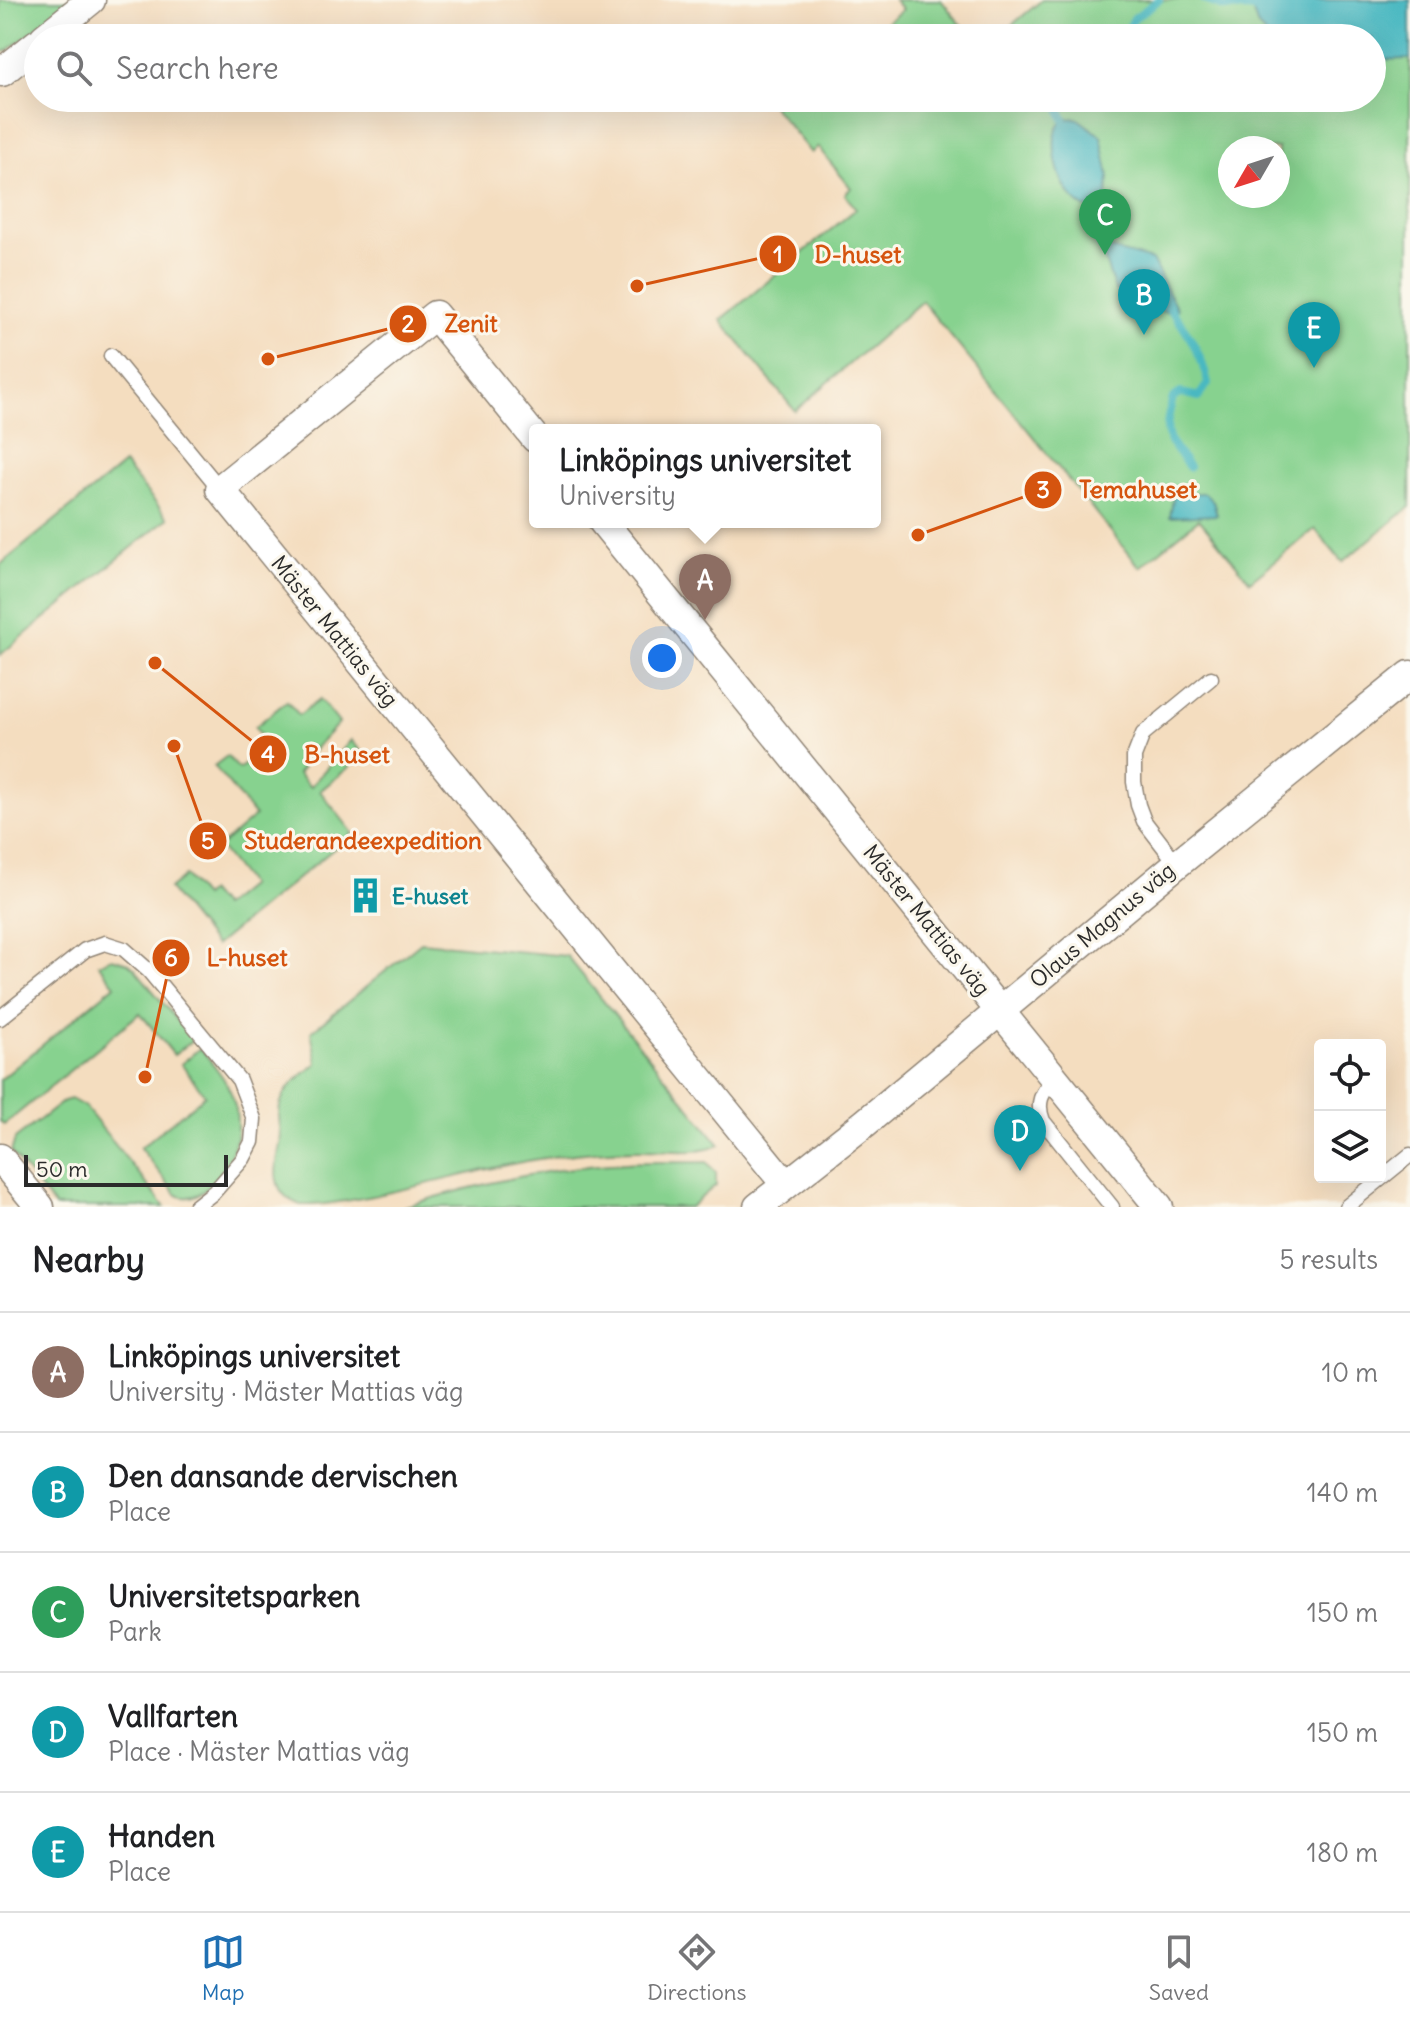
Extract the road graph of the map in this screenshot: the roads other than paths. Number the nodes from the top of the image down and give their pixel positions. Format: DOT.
graph roads {
  1 [pos="91,0"];
  2 [pos="61,24"];
  3 [pos="24,54"];
  4 [pos="0,70"];
  5 [pos="111,356"];
  6 [pos="529,431"];
  7 [pos="220,489"];
  8 [pos="608,528"];
  9 [pos="1410,675"];
  10 [pos="1211,678"];
  11 [pos="1177,864"];
  12 [pos="1000,1010"];
  13 [pos="0,1018"];
  14 [pos="1055,1079"];
  15 [pos="1410,1155"];
  16 [pos="0,1158"];
  17 [pos="786,1185"];
  18 [pos="40,1207"];
  19 [pos="195,1207"];
  20 [pos="758,1207"];
  21 [pos="1112,1207"];
  22 [pos="1159,1207"];
  23 [pos="1346,1207"];
  1 -- 2 [label="street"];
  3 -- 4 [label="street"];
  5 -- 7 [label="lane"];
  6 -- 7 [label="street"];
  7 -- 17 [label="street, Mäster Mattias väg"];
  8 -- 12 [label="street, Mäster Mattias väg"];
  9 -- 11 [label="street, Olaus Magnus väg"];
  10 -- 11 [label="lane"];
  11 -- 12 [label="street, Olaus Magnus väg"];
  12 -- 14 [label="street, Mäster Mattias väg"];
  12 -- 17 [label="street, Olaus Magnus väg"];
  13 -- 19 [label="lane"];
  14 -- 21 [label="lane"];
  14 -- 22 [label="street, Mäster Mattias väg"];
  15 -- 23 [label="lane"];
  16 -- 18 [label="street"];
  17 -- 20 [label="street, Olaus Magnus väg"];
}
